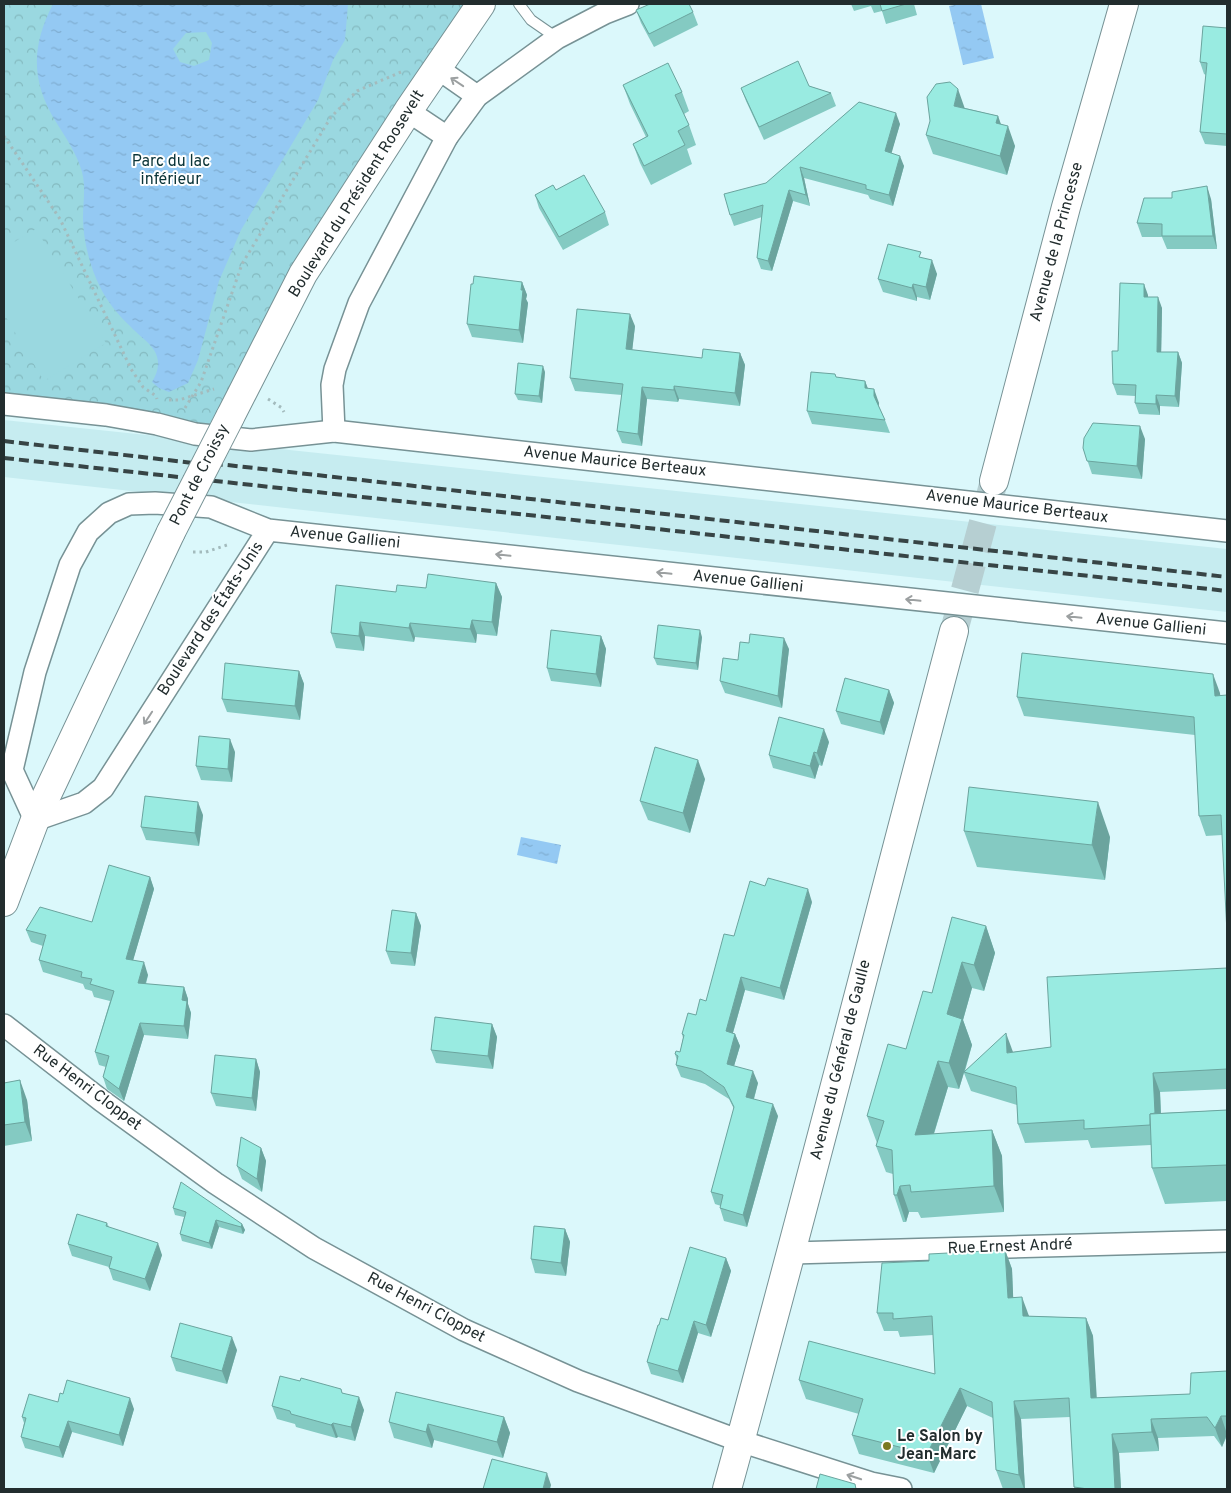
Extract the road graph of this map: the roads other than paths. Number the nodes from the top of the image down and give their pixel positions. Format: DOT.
graph roads {
  1 [pos="481,4"];
  2 [pos="519,4"];
  3 [pos="628,4"];
  4 [pos="1124,4"];
  5 [pos="558,38"];
  6 [pos="437,68"];
  7 [pos="478,96"];
  8 [pos="408,111"];
  9 [pos="447,137"];
  10 [pos="4,404"];
  11 [pos="230,417"];
  12 [pos="334,431"];
  13 [pos="994,481"];
  14 [pos="268,530"];
  15 [pos="1227,531"];
  16 [pos="954,631"];
  17 [pos="1227,633"];
  18 [pos="35,820"];
  19 [pos="4,902"];
  20 [pos="4,1025"];
  21 [pos="1227,1241"];
  22 [pos="792,1253"];
  23 [pos="740,1441"];
  24 [pos="727,1489"];
  25 [pos="901,1489"];
  1 -- 6 [label="street, Boulevard du Président Roosevelt"];
  2 -- 5 [label="lane"];
  3 -- 5 [label="street"];
  4 -- 13 [label="street, Avenue de la Princesse"];
  5 -- 7 [label="street"];
  7 -- 6 [label="street, one-way"];
  6 -- 8 [label="street, Boulevard du Président Roosevelt"];
  7 -- 9 [label="street"];
  8 -- 9 [label="street"];
  8 -- 11 [label="street, Boulevard du Président Roosevelt"];
  9 -- 12 [label="street"];
  10 -- 12 [label="street, Avenue Maurice Berteaux"];
  11 -- 18 [label="street, Pont de Croissy, bridge"];
  12 -- 15 [label="street, Avenue Maurice Berteaux"];
  17 -- 14 [label="street, Avenue Gallieni, one-way"];
  14 -- 18 [label="street, Boulevard des États-Unis, one-way"];
  14 -- 18 [label="street, Boulevard des États-Unis"];
  16 -- 22 [label="street, Avenue du Général de Gaulle"];
  18 -- 19 [label="street"];
  20 -- 23 [label="street, Rue Henri Cloppet"];
  21 -- 22 [label="street, Rue Ernest André"];
  22 -- 23 [label="street, Avenue du Général de Gaulle"];
  23 -- 24 [label="street, Avenue du Général de Gaulle"];
  25 -- 23 [label="street, Rue Henri Cloppet, one-way"];
}
